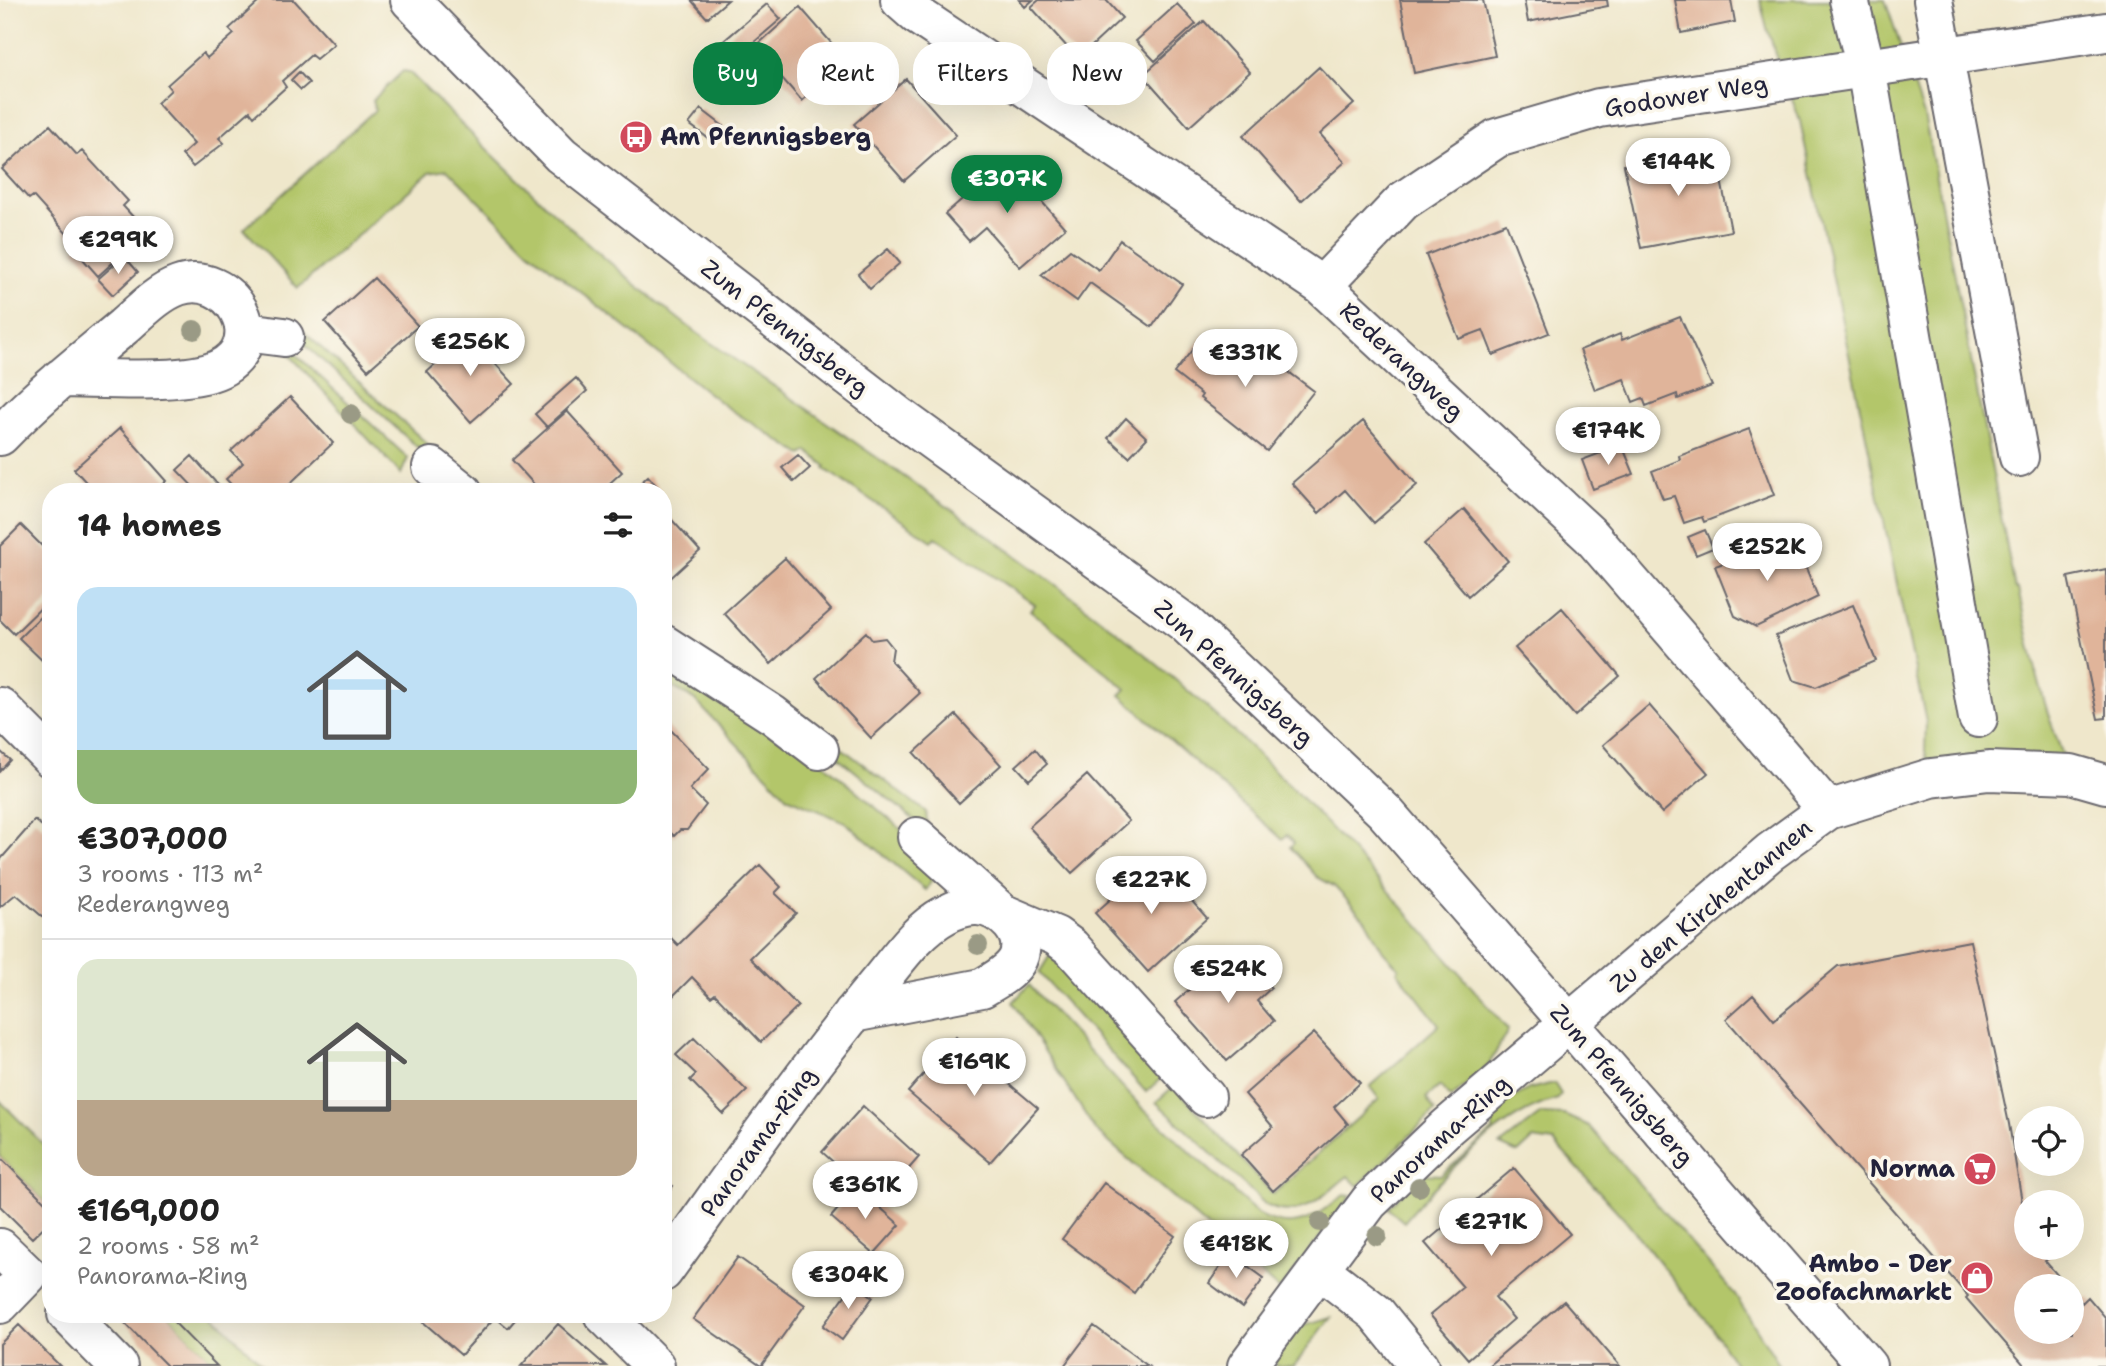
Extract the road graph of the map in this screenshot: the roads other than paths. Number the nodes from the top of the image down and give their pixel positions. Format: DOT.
graph roads {
  1 [pos="410,0"];
  2 [pos="900,0"];
  3 [pos="1849,0"];
  4 [pos="1933,0"];
  5 [pos="2106,32"];
  6 [pos="1944,57"];
  7 [pos="1866,68"];
  8 [pos="1322,286"];
  9 [pos="246,331"];
  10 [pos="284,337"];
  11 [pos="61,378"];
  12 [pos="0,436"];
  13 [pos="2019,457"];
  14 [pos="432,467"];
  15 [pos="452,483"];
  16 [pos="672,650"];
  17 [pos="0,707"];
  18 [pos="1978,718"];
  19 [pos="42,749"];
  20 [pos="819,750"];
  21 [pos="2106,784"];
  22 [pos="1828,810"];
  23 [pos="917,837"];
  24 [pos="1002,913"];
  25 [pos="853,1013"];
  26 [pos="1570,1024"];
  27 [pos="1206,1097"];
  28 [pos="0,1248"];
  29 [pos="672,1260"];
  30 [pos="1319,1269"];
  31 [pos="39,1287"];
  32 [pos="0,1304"];
  33 [pos="75,1323"];
  34 [pos="619,1323"];
  35 [pos="118,1366"];
  36 [pos="655,1366"];
  37 [pos="1247,1366"];
  38 [pos="1419,1366"];
  39 [pos="1867,1366"];
  1 -- 26 [label="street, Zum Pfennigsberg"];
  2 -- 8 [label="street, Rederangweg"];
  3 -- 7 [label="street"];
  4 -- 6 [label="street"];
  5 -- 6 [label="street, Godower Weg"];
  6 -- 7 [label="street, Godower Weg"];
  6 -- 13 [label="street"];
  7 -- 8 [label="street, Godower Weg"];
  7 -- 18 [label="street"];
  8 -- 22 [label="street, Rederangweg"];
  9 -- 10 [label="street"];
  9 -- 11 [label="street"];
  9 -- 11 [label="street"];
  11 -- 12 [label="street"];
  14 -- 15 [label="street"];
  16 -- 20 [label="street"];
  17 -- 19 [label="street"];
  21 -- 22 [label="street, Zu den Kirchentannen"];
  22 -- 26 [label="street, Zu den Kirchentannen"];
  23 -- 24 [label="street"];
  24 -- 25 [label="street, Panorama-Ring"];
  24 -- 25 [label="street"];
  24 -- 27 [label="street"];
  25 -- 29 [label="street, Panorama-Ring"];
  26 -- 30 [label="street, Panorama-Ring"];
  26 -- 39 [label="street, Zum Pfennigsberg"];
  28 -- 31 [label="street"];
  30 -- 37 [label="street, Panorama-Ring"];
  30 -- 38 [label="street"];
  31 -- 32 [label="street"];
  33 -- 35 [label="street"];
  34 -- 36 [label="street"];
}
